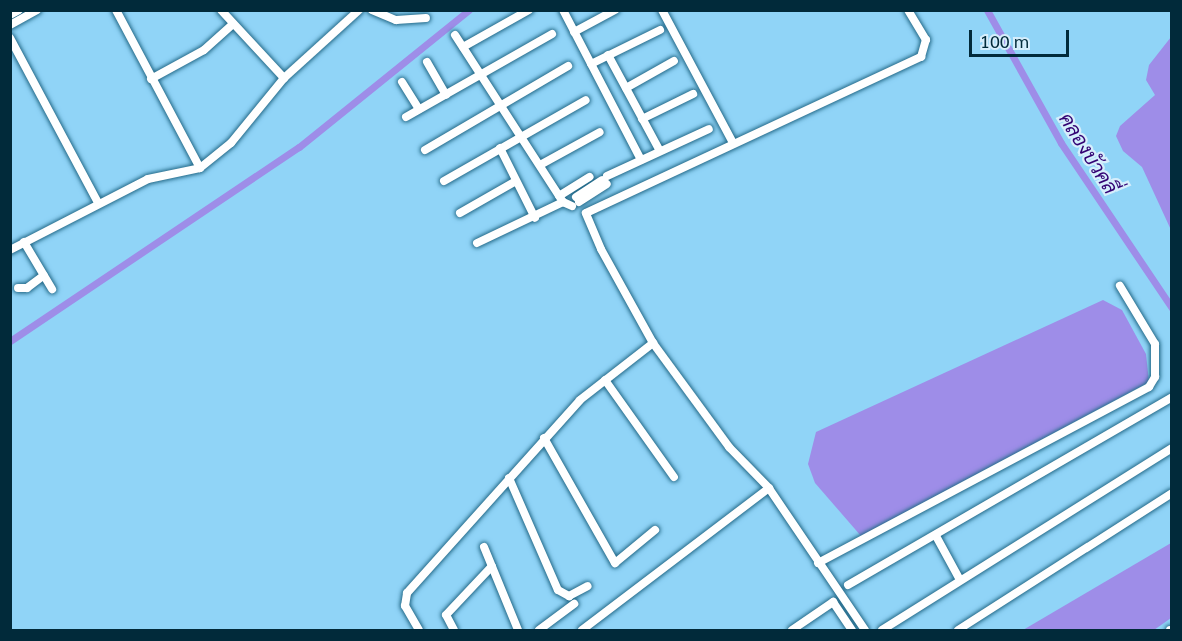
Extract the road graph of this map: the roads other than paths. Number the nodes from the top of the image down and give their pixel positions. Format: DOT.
graph roads {
  1 [pos="19,10"];
  2 [pos="37,10"];
  3 [pos="116,10"];
  4 [pos="221,10"];
  5 [pos="359,10"];
  6 [pos="372,10"];
  7 [pos="529,10"];
  8 [pos="563,10"];
  9 [pos="615,10"];
  10 [pos="662,10"];
  11 [pos="908,10"];
  12 [pos="10,15"];
  13 [pos="426,18"];
  14 [pos="233,24"];
  15 [pos="10,25"];
  16 [pos="660,30"];
  17 [pos="574,32"];
  18 [pos="552,34"];
  19 [pos="455,35"];
  20 [pos="10,38"];
  21 [pos="464,47"];
  22 [pos="608,55"];
  23 [pos="15,56"];
  24 [pos="427,62"];
  25 [pos="674,62"];
  26 [pos="591,64"];
  27 [pos="568,66"];
  28 [pos="482,75"];
  29 [pos="284,78"];
  30 [pos="152,79"];
  31 [pos="402,82"];
  32 [pos="626,88"];
  33 [pos="446,94"];
  34 [pos="693,94"];
  35 [pos="586,100"];
  36 [pos="502,106"];
  37 [pos="419,109"];
  38 [pos="406,117"];
  39 [pos="642,119"];
  40 [pos="709,129"];
  41 [pos="600,132"];
  42 [pos="522,136"];
  43 [pos="733,143"];
  44 [pos="500,148"];
  45 [pos="425,150"];
  46 [pos="660,152"];
  47 [pos="640,160"];
  48 [pos="540,165"];
  49 [pos="200,168"];
  50 [pos="589,177"];
  51 [pos="516,181"];
  52 [pos="444,182"];
  53 [pos="590,194"];
  54 [pos="569,201"];
  55 [pos="98,203"];
  56 [pos="599,205"];
  57 [pos="460,213"];
  58 [pos="535,218"];
  59 [pos="24,242"];
  60 [pos="477,243"];
  61 [pos="10,250"];
  62 [pos="44,275"];
  63 [pos="1120,286"];
  64 [pos="18,288"];
  65 [pos="52,288"];
  66 [pos="653,343"];
  67 [pos="605,380"];
  68 [pos="1172,397"];
  69 [pos="544,438"];
  70 [pos="1172,448"];
  71 [pos="674,477"];
  72 [pos="509,478"];
  73 [pos="769,488"];
  74 [pos="1172,493"];
  75 [pos="655,530"];
  76 [pos="936,536"];
  77 [pos="484,547"];
  78 [pos="818,563"];
  79 [pos="492,566"];
  80 [pos="960,580"];
  81 [pos="848,585"];
  82 [pos="588,586"];
  83 [pos="574,604"];
  84 [pos="419,630"];
  85 [pos="454,630"];
  86 [pos="518,630"];
  87 [pos="539,630"];
  88 [pos="582,630"];
  89 [pos="792,630"];
  90 [pos="852,630"];
  91 [pos="865,630"];
  92 [pos="882,630"];
  93 [pos="958,630"];
  1 -- 12 [label="street"];
  2 -- 15 [label="street"];
  3 -- 30 [label="street"];
  4 -- 14 [label="street"];
  5 -- 29 [label="street"];
  6 -- 13 [label="street"];
  7 -- 21 [label="street"];
  8 -- 17 [label="street"];
  9 -- 17 [label="street"];
  10 -- 43 [label="street"];
  11 -- 43 [label="street"];
  14 -- 29 [label="street"];
  14 -- 30 [label="street"];
  16 -- 22 [label="street"];
  17 -- 26 [label="street"];
  18 -- 28 [label="street"];
  19 -- 21 [label="street"];
  20 -- 23 [label="street"];
  21 -- 28 [label="street"];
  22 -- 26 [label="street"];
  22 -- 32 [label="street"];
  23 -- 55 [label="street"];
  24 -- 33 [label="street"];
  25 -- 32 [label="street"];
  26 -- 47 [label="street"];
  27 -- 36 [label="street"];
  28 -- 33 [label="street"];
  28 -- 36 [label="street"];
  29 -- 49 [label="street"];
  30 -- 49 [label="street"];
  31 -- 37 [label="street"];
  32 -- 39 [label="street"];
  33 -- 37 [label="street"];
  34 -- 39 [label="street"];
  35 -- 42 [label="street"];
  36 -- 42 [label="street"];
  36 -- 45 [label="street"];
  37 -- 38 [label="street"];
  39 -- 46 [label="street"];
  40 -- 46 [label="street"];
  41 -- 48 [label="street"];
  42 -- 44 [label="street"];
  42 -- 48 [label="street"];
  43 -- 56 [label="street"];
  44 -- 51 [label="street"];
  44 -- 52 [label="street"];
  46 -- 47 [label="street"];
  47 -- 53 [label="street"];
  48 -- 54 [label="street"];
  49 -- 55 [label="street"];
  50 -- 54 [label="street"];
  51 -- 57 [label="street"];
  51 -- 58 [label="street"];
  53 -- 54 [label="street"];
  53 -- 56 [label="street"];
  54 -- 58 [label="street"];
  55 -- 59 [label="street"];
  56 -- 66 [label="street"];
  58 -- 60 [label="street"];
  59 -- 61 [label="street"];
  59 -- 62 [label="street"];
  62 -- 64 [label="street"];
  62 -- 65 [label="street"];
  63 -- 78 [label="street"];
  66 -- 67 [label="street"];
  66 -- 73 [label="street"];
  67 -- 69 [label="street"];
  67 -- 71 [label="street"];
  68 -- 76 [label="street"];
  69 -- 72 [label="street"];
  69 -- 75 [label="street"];
  70 -- 80 [label="street"];
  72 -- 82 [label="street"];
  72 -- 84 [label="street"];
  73 -- 78 [label="street"];
  73 -- 88 [label="street"];
  74 -- 93 [label="street"];
  76 -- 80 [label="street"];
  76 -- 81 [label="street"];
  77 -- 79 [label="street"];
  78 -- 91 [label="street"];
  79 -- 85 [label="street"];
  79 -- 86 [label="street"];
  80 -- 92 [label="street"];
  83 -- 87 [label="street"];
  89 -- 90 [label="street"];
}
